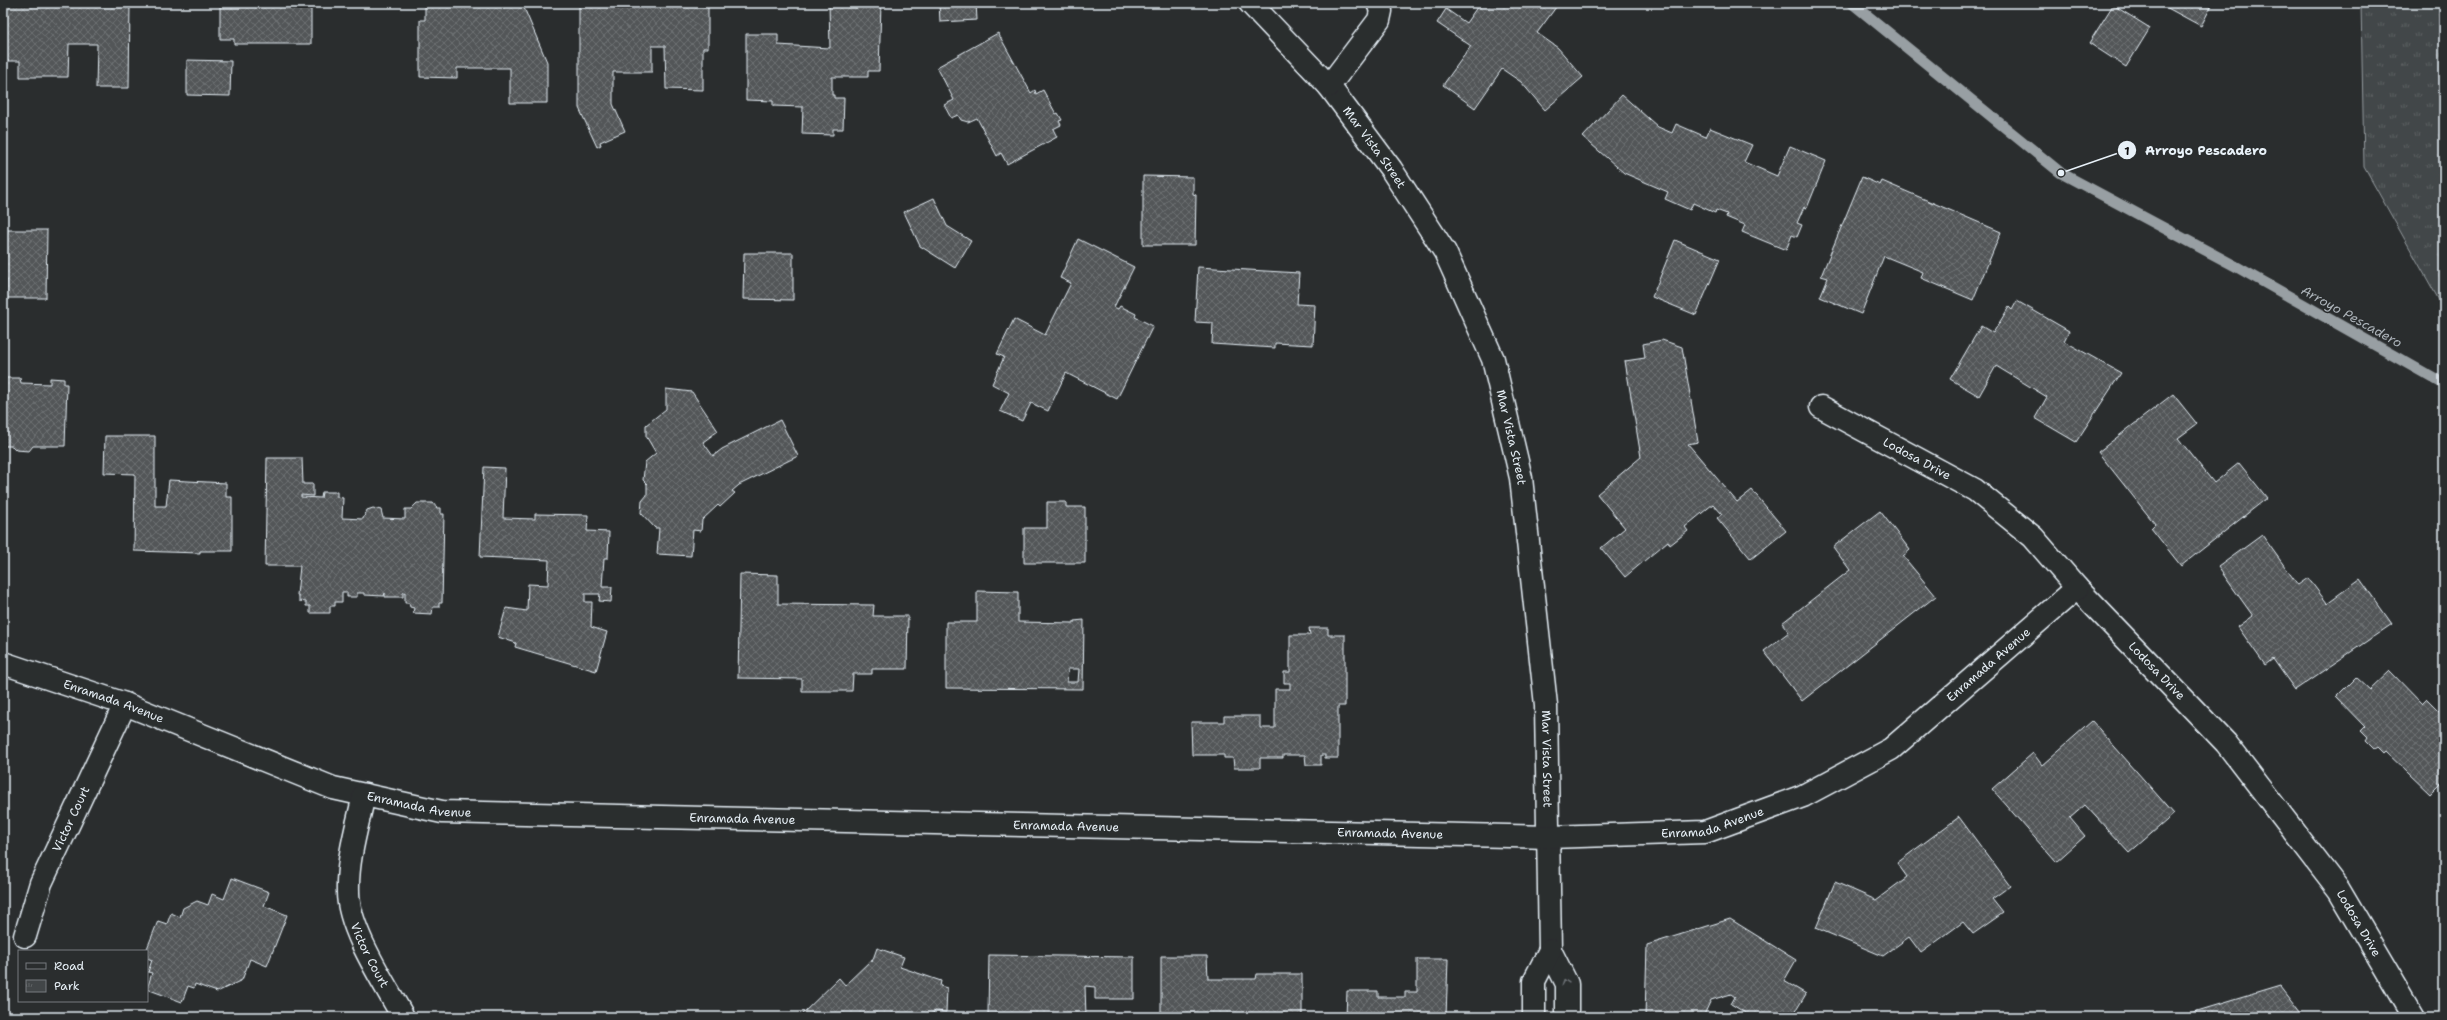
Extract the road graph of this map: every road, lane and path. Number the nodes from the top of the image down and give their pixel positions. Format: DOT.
graph roads {
  1 [pos="1250,3"];
  2 [pos="1378,3"];
  3 [pos="1329,86"];
  4 [pos="1821,408"];
  5 [pos="2077,588"];
  6 [pos="3,663"];
  7 [pos="125,704"];
  8 [pos="364,795"];
  9 [pos="1549,837"];
  10 [pos="25,936"];
  11 [pos="1550,950"];
  12 [pos="404,1017"];
  13 [pos="1534,1017"];
  14 [pos="1567,1017"];
  15 [pos="2414,1017"];
  1 -- 3 [label="street, Mar Vista Street"];
  2 -- 3 [label="street"];
  3 -- 9 [label="street, Mar Vista Street"];
  4 -- 5 [label="street, Lodosa Drive"];
  5 -- 9 [label="street, Enramada Avenue"];
  5 -- 15 [label="street, Lodosa Drive"];
  6 -- 7 [label="street, Enramada Avenue"];
  7 -- 8 [label="street, Enramada Avenue"];
  7 -- 10 [label="street, Victor Court"];
  8 -- 9 [label="street, Enramada Avenue"];
  8 -- 12 [label="street, Victor Court"];
  9 -- 11 [label="street, Mar Vista Street"];
  11 -- 13 [label="street, Mar Vista Street"];
  14 -- 11 [label="street, Mar Vista Street, one-way"];
}
